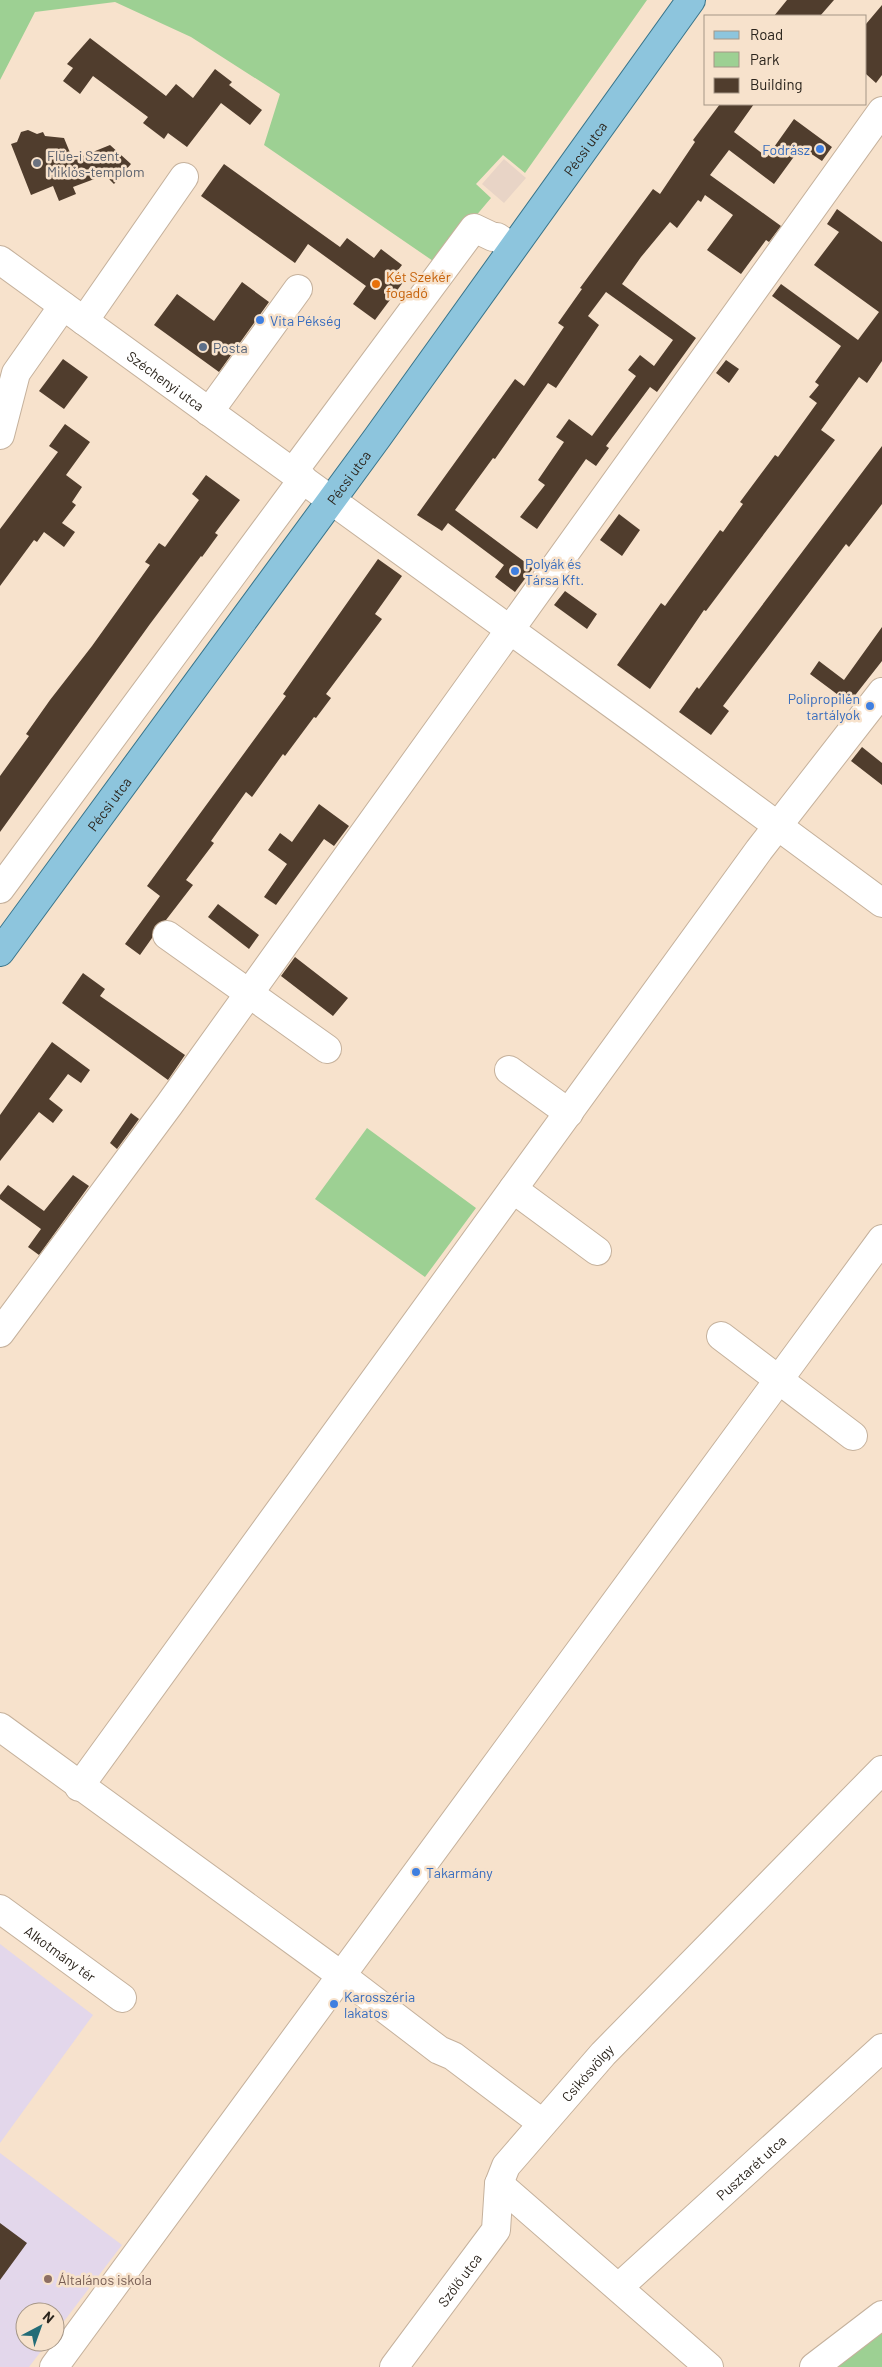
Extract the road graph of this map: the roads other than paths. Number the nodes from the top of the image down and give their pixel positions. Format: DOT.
graph roads {
  1 [pos="692,0"];
  2 [pos="882,111"];
  3 [pos="184,176"];
  4 [pos="512,247"];
  5 [pos="0,260"];
  6 [pos="298,289"];
  7 [pos="73,313"];
  8 [pos="209,412"];
  9 [pos="0,435"];
  10 [pos="298,476"];
  11 [pos="331,500"];
  12 [pos="511,630"];
  13 [pos="882,692"];
  14 [pos="777,826"];
  15 [pos="0,889"];
  16 [pos="882,904"];
  17 [pos="167,935"];
  18 [pos="0,952"];
  19 [pos="249,994"];
  20 [pos="327,1049"];
  21 [pos="509,1070"];
  22 [pos="569,1113"];
  23 [pos="513,1189"];
  24 [pos="882,1239"];
  25 [pos="597,1251"];
  26 [pos="0,1333"];
  27 [pos="720,1336"];
  28 [pos="779,1379"];
  29 [pos="853,1436"];
  30 [pos="0,1727"];
  31 [pos="882,1770"];
  32 [pos="79,1787"];
  33 [pos="0,1909"];
  34 [pos="342,1976"];
  35 [pos="122,1998"];
  36 [pos="882,2048"];
  37 [pos="542,2123"];
  38 [pos="499,2184"];
  39 [pos="618,2287"];
  40 [pos="882,2315"];
  41 [pos="54,2367"];
  42 [pos="394,2367"];
  43 [pos="709,2367"];
  44 [pos="814,2367"];
  1 -- 4 [label="main road, Pécsi utca"];
  2 -- 12 [label="street"];
  3 -- 7 [label="street"];
  4 -- 10 [label="street"];
  4 -- 11 [label="main road, Pécsi utca"];
  5 -- 7 [label="street, Széchenyi utca"];
  6 -- 8 [label="street"];
  7 -- 8 [label="street, Széchenyi utca"];
  7 -- 9 [label="street"];
  8 -- 10 [label="street, Széchenyi utca"];
  10 -- 11 [label="street, Széchenyi utca"];
  10 -- 15 [label="street"];
  11 -- 12 [label="street, Széchenyi utca"];
  11 -- 18 [label="main road, Pécsi utca"];
  12 -- 14 [label="street, Széchenyi utca"];
  12 -- 19 [label="street"];
  13 -- 14 [label="street"];
  14 -- 16 [label="street, Széchenyi utca"];
  14 -- 22 [label="street"];
  17 -- 19 [label="street"];
  19 -- 20 [label="street"];
  19 -- 26 [label="street"];
  21 -- 22 [label="street"];
  22 -- 23 [label="street"];
  23 -- 25 [label="street"];
  23 -- 32 [label="street"];
  24 -- 28 [label="street"];
  27 -- 28 [label="street"];
  28 -- 29 [label="street"];
  28 -- 34 [label="street"];
  30 -- 32 [label="street"];
  31 -- 37 [label="street, Csikósvölgy"];
  32 -- 34 [label="street"];
  33 -- 35 [label="street, Alkotmány tér"];
  34 -- 37 [label="street"];
  34 -- 41 [label="street"];
  36 -- 39 [label="street, Pusztarét utca"];
  37 -- 38 [label="street, Csikósvölgy"];
  38 -- 39 [label="street"];
  38 -- 42 [label="street, Szőlő utca"];
  39 -- 43 [label="street"];
  40 -- 44 [label="street"];
}
